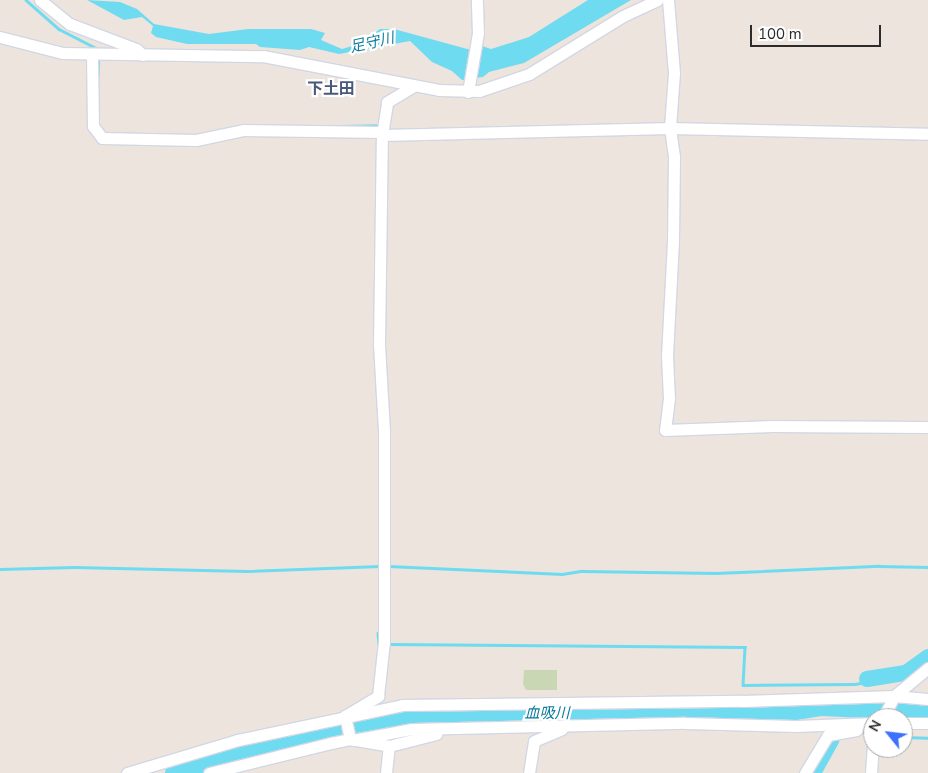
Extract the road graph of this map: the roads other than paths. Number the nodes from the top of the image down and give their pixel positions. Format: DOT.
graph roads {
  1 [pos="40,0"];
  2 [pos="477,0"];
  3 [pos="657,0"];
  4 [pos="668,0"];
  5 [pos="0,37"];
  6 [pos="92,55"];
  7 [pos="143,55"];
  8 [pos="414,86"];
  9 [pos="468,89"];
  10 [pos="670,126"];
  11 [pos="384,130"];
  12 [pos="928,134"];
  13 [pos="928,427"];
  14 [pos="928,668"];
  15 [pos="892,698"];
  16 [pos="928,699"];
  17 [pos="888,708"];
  18 [pos="345,718"];
  19 [pos="913,723"];
  20 [pos="928,723"];
  21 [pos="578,724"];
  22 [pos="863,724"];
  23 [pos="913,725"];
  24 [pos="863,726"];
  25 [pos="446,728"];
  26 [pos="928,729"];
  27 [pos="350,739"];
  28 [pos="389,746"];
  29 [pos="872,758"];
  30 [pos="239,770"];
  31 [pos="128,773"];
  32 [pos="210,773"];
  33 [pos="386,773"];
  34 [pos="529,773"];
  35 [pos="805,773"];
  36 [pos="871,773"];
  1 -- 7 [label="street"];
  2 -- 9 [label="street"];
  3 -- 9 [label="street"];
  4 -- 10 [label="street"];
  5 -- 6 [label="street"];
  6 -- 7 [label="street"];
  6 -- 11 [label="street"];
  7 -- 8 [label="street"];
  8 -- 9 [label="street"];
  8 -- 11 [label="street"];
  10 -- 11 [label="street"];
  10 -- 12 [label="street"];
  10 -- 13 [label="street"];
  11 -- 18 [label="street"];
  14 -- 15 [label="street"];
  15 -- 16 [label="street"];
  15 -- 17 [label="street"];
  15 -- 18 [label="street"];
  18 -- 27 [label="street"];
  18 -- 31 [label="street"];
  19 -- 20 [label="street"];
  21 -- 22 [label="street"];
  21 -- 25 [label="street"];
  21 -- 34 [label="street"];
  23 -- 26 [label="street"];
  24 -- 35 [label="street"];
  25 -- 27 [label="street"];
  25 -- 28 [label="street"];
  27 -- 28 [label="street"];
  27 -- 30 [label="street"];
  28 -- 33 [label="street"];
  29 -- 36 [label="street"];
  30 -- 32 [label="street"];
}
